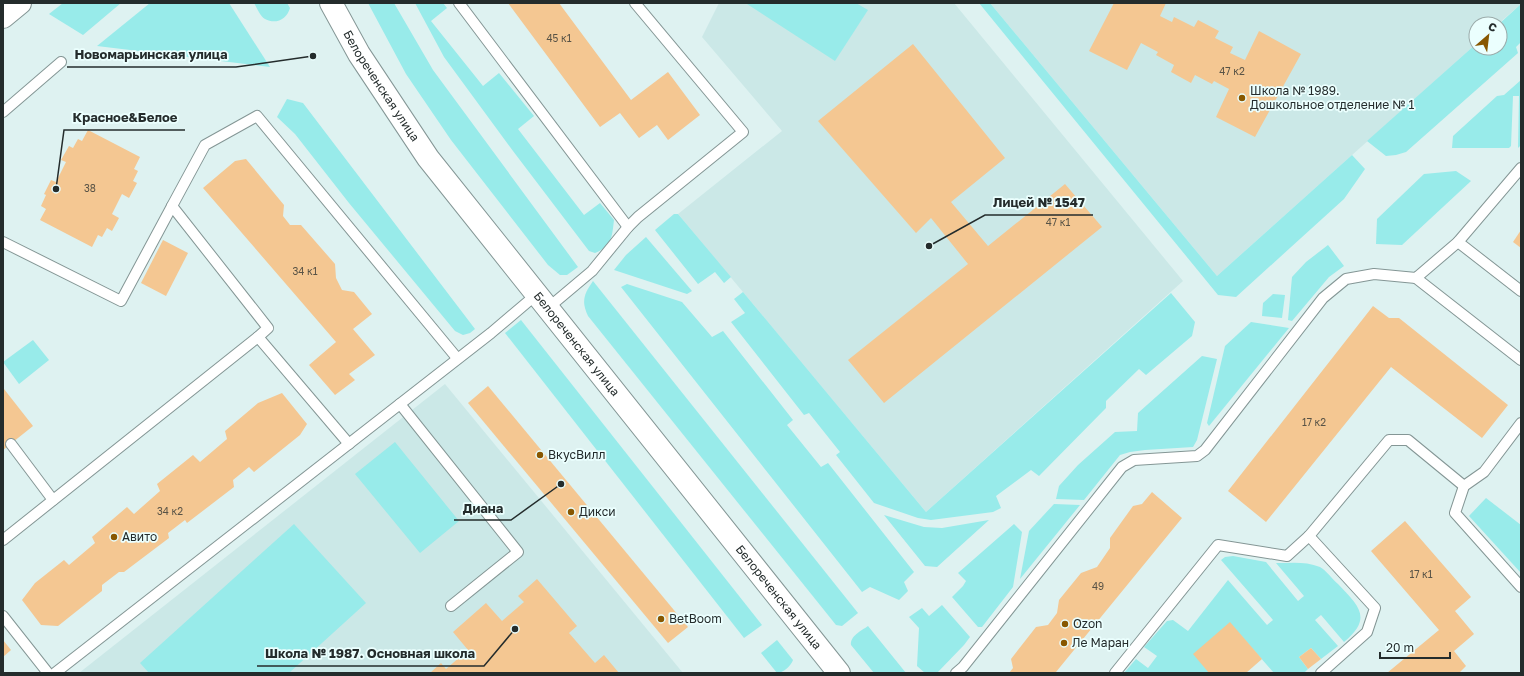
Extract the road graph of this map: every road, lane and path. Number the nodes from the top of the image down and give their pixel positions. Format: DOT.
graph roads {
  1 [pos="20,3"];
  2 [pos="331,3"];
  3 [pos="459,3"];
  4 [pos="636,3"];
  5 [pos="3,17"];
  6 [pos="61,62"];
  7 [pos="3,112"];
  8 [pos="1521,168"];
  9 [pos="172,206"];
  10 [pos="628,227"];
  11 [pos="3,242"];
  12 [pos="1458,242"];
  13 [pos="1416,278"];
  14 [pos="1521,291"];
  15 [pos="542,301"];
  16 [pos="258,337"];
  17 [pos="457,358"];
  18 [pos="1521,360"];
  19 [pos="400,404"];
  20 [pos="1521,423"];
  21 [pos="11,444"];
  22 [pos="349,444"];
  23 [pos="1464,486"];
  24 [pos="53,500"];
  25 [pos="1309,536"];
  26 [pos="3,540"];
  27 [pos="1521,587"];
  28 [pos="451,606"];
  29 [pos="3,616"];
  30 [pos="962,671"];
  31 [pos="48,673"];
  32 [pos="55,673"];
  33 [pos="839,673"];
  34 [pos="1115,673"];
  35 [pos="1321,673"];
  1 -- 5 [label="main road"];
  2 -- 15 [label="main road, Белореченская улица"];
  3 -- 10 [label="lane"];
  4 -- 10 [label="lane"];
  6 -- 7 [label="lane"];
  8 -- 12 [label="lane"];
  9 -- 11 [label="lane"];
  9 -- 16 [label="lane"];
  9 -- 17 [label="lane"];
  10 -- 15 [label="lane"];
  12 -- 13 [label="lane"];
  12 -- 14 [label="lane"];
  13 -- 18 [label="lane"];
  13 -- 30 [label="lane"];
  15 -- 17 [label="lane"];
  15 -- 33 [label="main road, Белореченская улица"];
  16 -- 22 [label="lane"];
  16 -- 24 [label="lane"];
  17 -- 19 [label="lane"];
  19 -- 22 [label="lane"];
  19 -- 28 [label="lane"];
  20 -- 23 [label="lane"];
  21 -- 24 [label="lane"];
  22 -- 32 [label="lane"];
  23 -- 25 [label="lane"];
  23 -- 27 [label="lane"];
  24 -- 26 [label="lane"];
  25 -- 34 [label="lane"];
  25 -- 35 [label="lane"];
  29 -- 31 [label="lane"];
}
